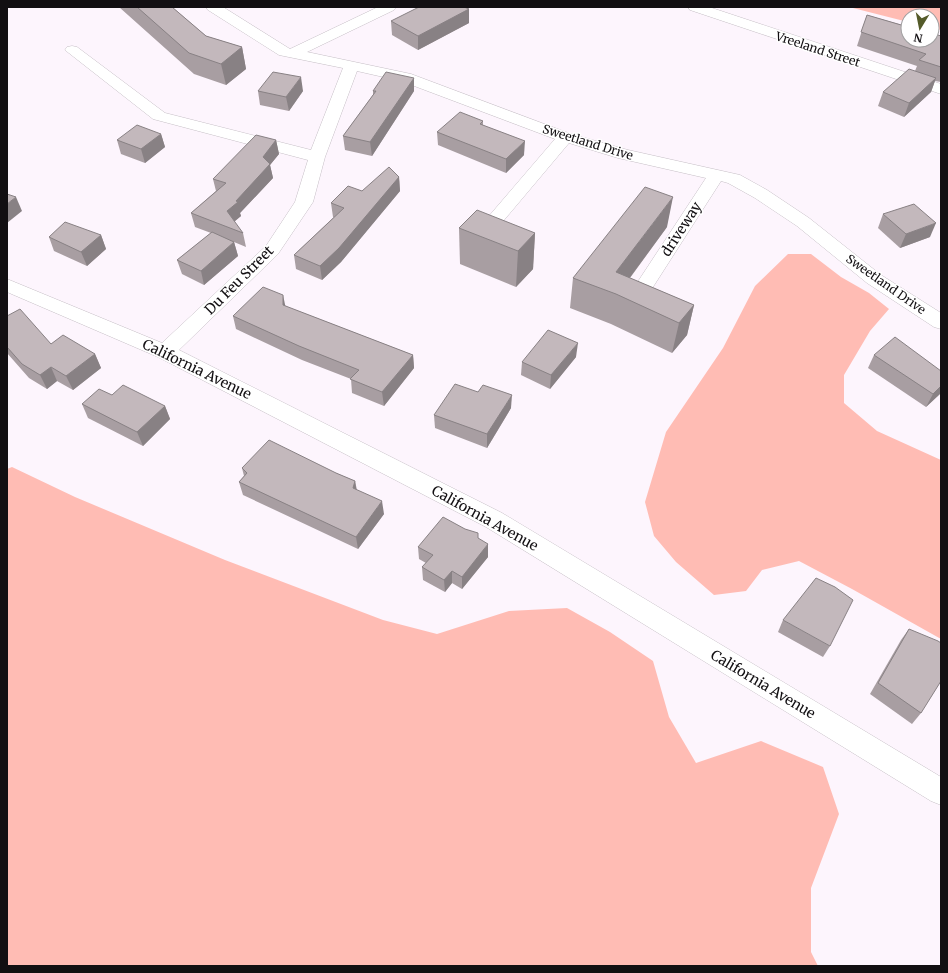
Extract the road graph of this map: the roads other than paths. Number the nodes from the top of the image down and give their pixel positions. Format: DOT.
graph roads {
  1 [pos="213,7"];
  2 [pos="389,7"];
  3 [pos="695,7"];
  4 [pos="72,50"];
  5 [pos="291,54"];
  6 [pos="352,65"];
  7 [pos="941,90"];
  8 [pos="565,137"];
  9 [pos="317,157"];
  10 [pos="716,175"];
  11 [pos="483,234"];
  12 [pos="646,283"];
  13 [pos="7,285"];
  14 [pos="941,322"];
  15 [pos="165,352"];
  16 [pos="941,792"];
  1 -- 5 [label="street, Sweetland Drive"];
  2 -- 5 [label="street"];
  3 -- 7 [label="street, Vreeland Street"];
  4 -- 9 [label="street"];
  5 -- 6 [label="street, Sweetland Drive"];
  6 -- 8 [label="street, Sweetland Drive"];
  6 -- 9 [label="street, Du Feu Street"];
  8 -- 10 [label="street, Sweetland Drive"];
  8 -- 11 [label="street"];
  9 -- 15 [label="street, Du Feu Street"];
  10 -- 12 [label="street, driveway"];
  10 -- 14 [label="street, Sweetland Drive"];
  13 -- 15 [label="street, California Avenue"];
  15 -- 16 [label="street, California Avenue"];
}
